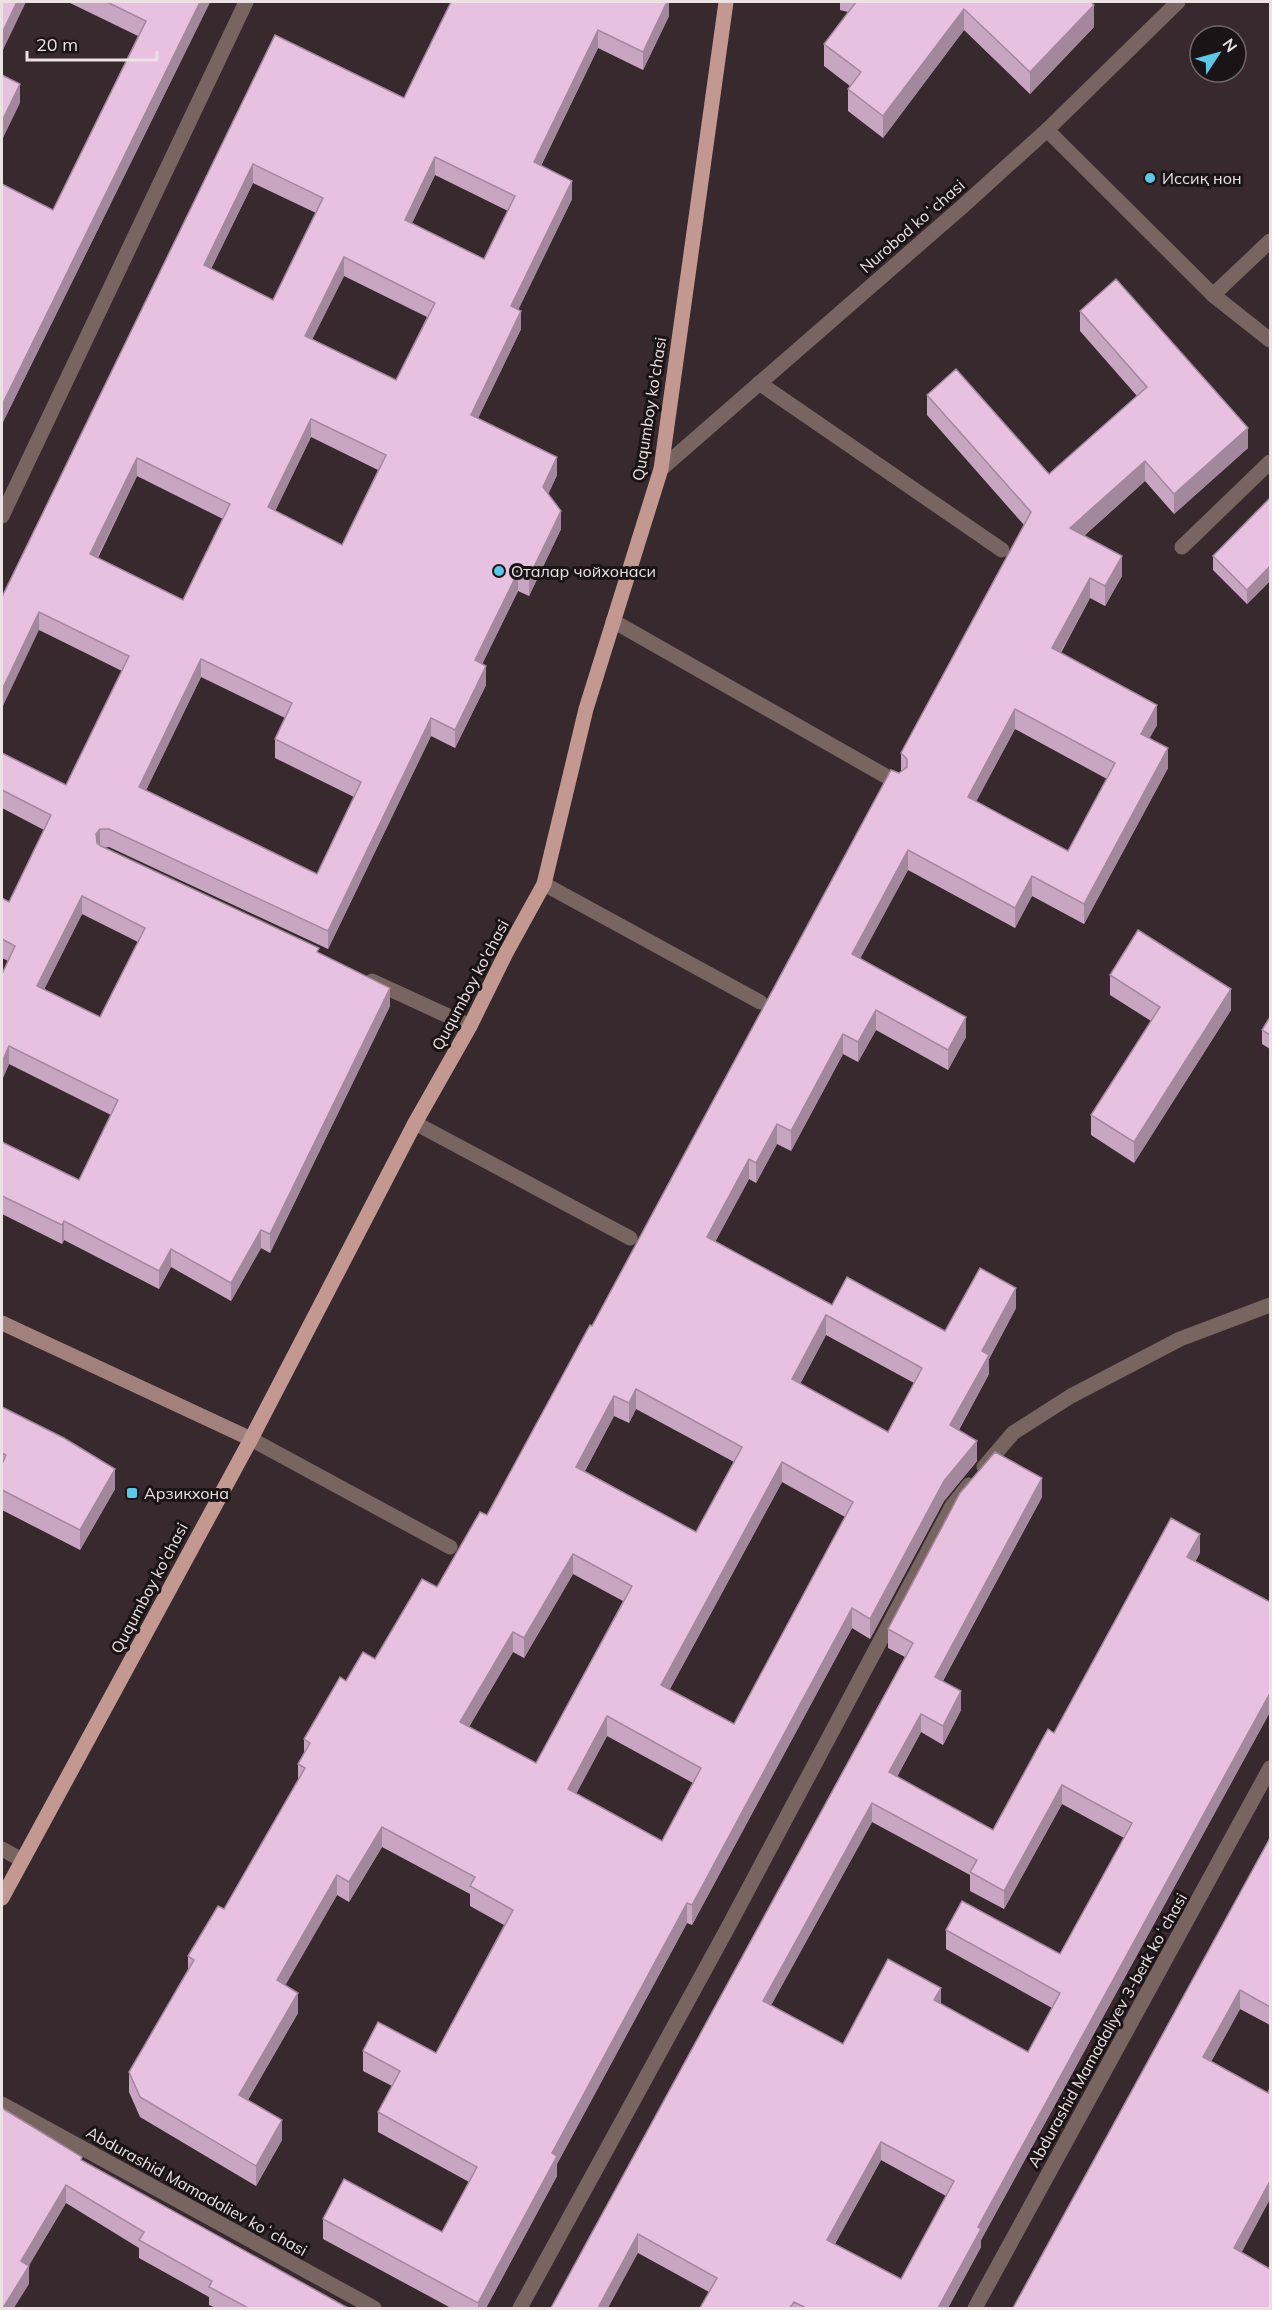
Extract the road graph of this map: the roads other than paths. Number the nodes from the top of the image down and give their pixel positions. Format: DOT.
graph roads {
  1 [pos="246,2"];
  2 [pos="726,2"];
  3 [pos="1178,2"];
  4 [pos="1047,130"];
  5 [pos="1270,241"];
  6 [pos="1213,295"];
  7 [pos="1270,340"];
  8 [pos="759,383"];
  9 [pos="1270,462"];
  10 [pos="661,469"];
  11 [pos="2,516"];
  12 [pos="1182,547"];
  13 [pos="1002,550"];
  14 [pos="614,621"];
  15 [pos="898,783"];
  16 [pos="544,884"];
  17 [pos="363,976"];
  18 [pos="760,1002"];
  19 [pos="470,1026"];
  20 [pos="415,1123"];
  21 [pos="630,1238"];
  22 [pos="1270,1305"];
  23 [pos="2,1323"];
  24 [pos="251,1438"];
  25 [pos="450,1546"];
  26 [pos="1270,1768"];
  27 [pos="2,1849"];
  28 [pos="22,1860"];
  29 [pos="2,1898"];
  30 [pos="2,2104"];
  31 [pos="374,2308"];
  32 [pos="520,2308"];
  33 [pos="975,2308"];
  1 -- 11 [label="street"];
  2 -- 10 [label="main road, Ququmboy ko'chasi"];
  3 -- 4 [label="street, Nurobod koʻchasi"];
  4 -- 6 [label="street"];
  4 -- 8 [label="street, Nurobod koʻchasi"];
  5 -- 6 [label="street"];
  6 -- 7 [label="street"];
  8 -- 10 [label="street, Nurobod koʻchasi"];
  8 -- 13 [label="street"];
  9 -- 12 [label="street"];
  10 -- 14 [label="main road, Ququmboy ko'chasi"];
  14 -- 15 [label="street"];
  14 -- 16 [label="main road, Ququmboy ko'chasi"];
  16 -- 18 [label="street"];
  16 -- 19 [label="main road, Ququmboy ko'chasi"];
  17 -- 19 [label="street"];
  19 -- 20 [label="main road, Ququmboy ko'chasi"];
  20 -- 21 [label="street"];
  20 -- 24 [label="main road, Ququmboy ko'chasi"];
  22 -- 32 [label="street"];
  23 -- 24 [label="street"];
  24 -- 25 [label="street"];
  24 -- 28 [label="main road, Ququmboy ko'chasi"];
  26 -- 33 [label="street, Abdurashid Mamadaliyev 3-berk koʻchasi"];
  27 -- 28 [label="street"];
  28 -- 29 [label="main road, Ququmboy ko'chasi"];
  30 -- 31 [label="street, Abdurashid Mamadaliev koʻchasi"];
}
